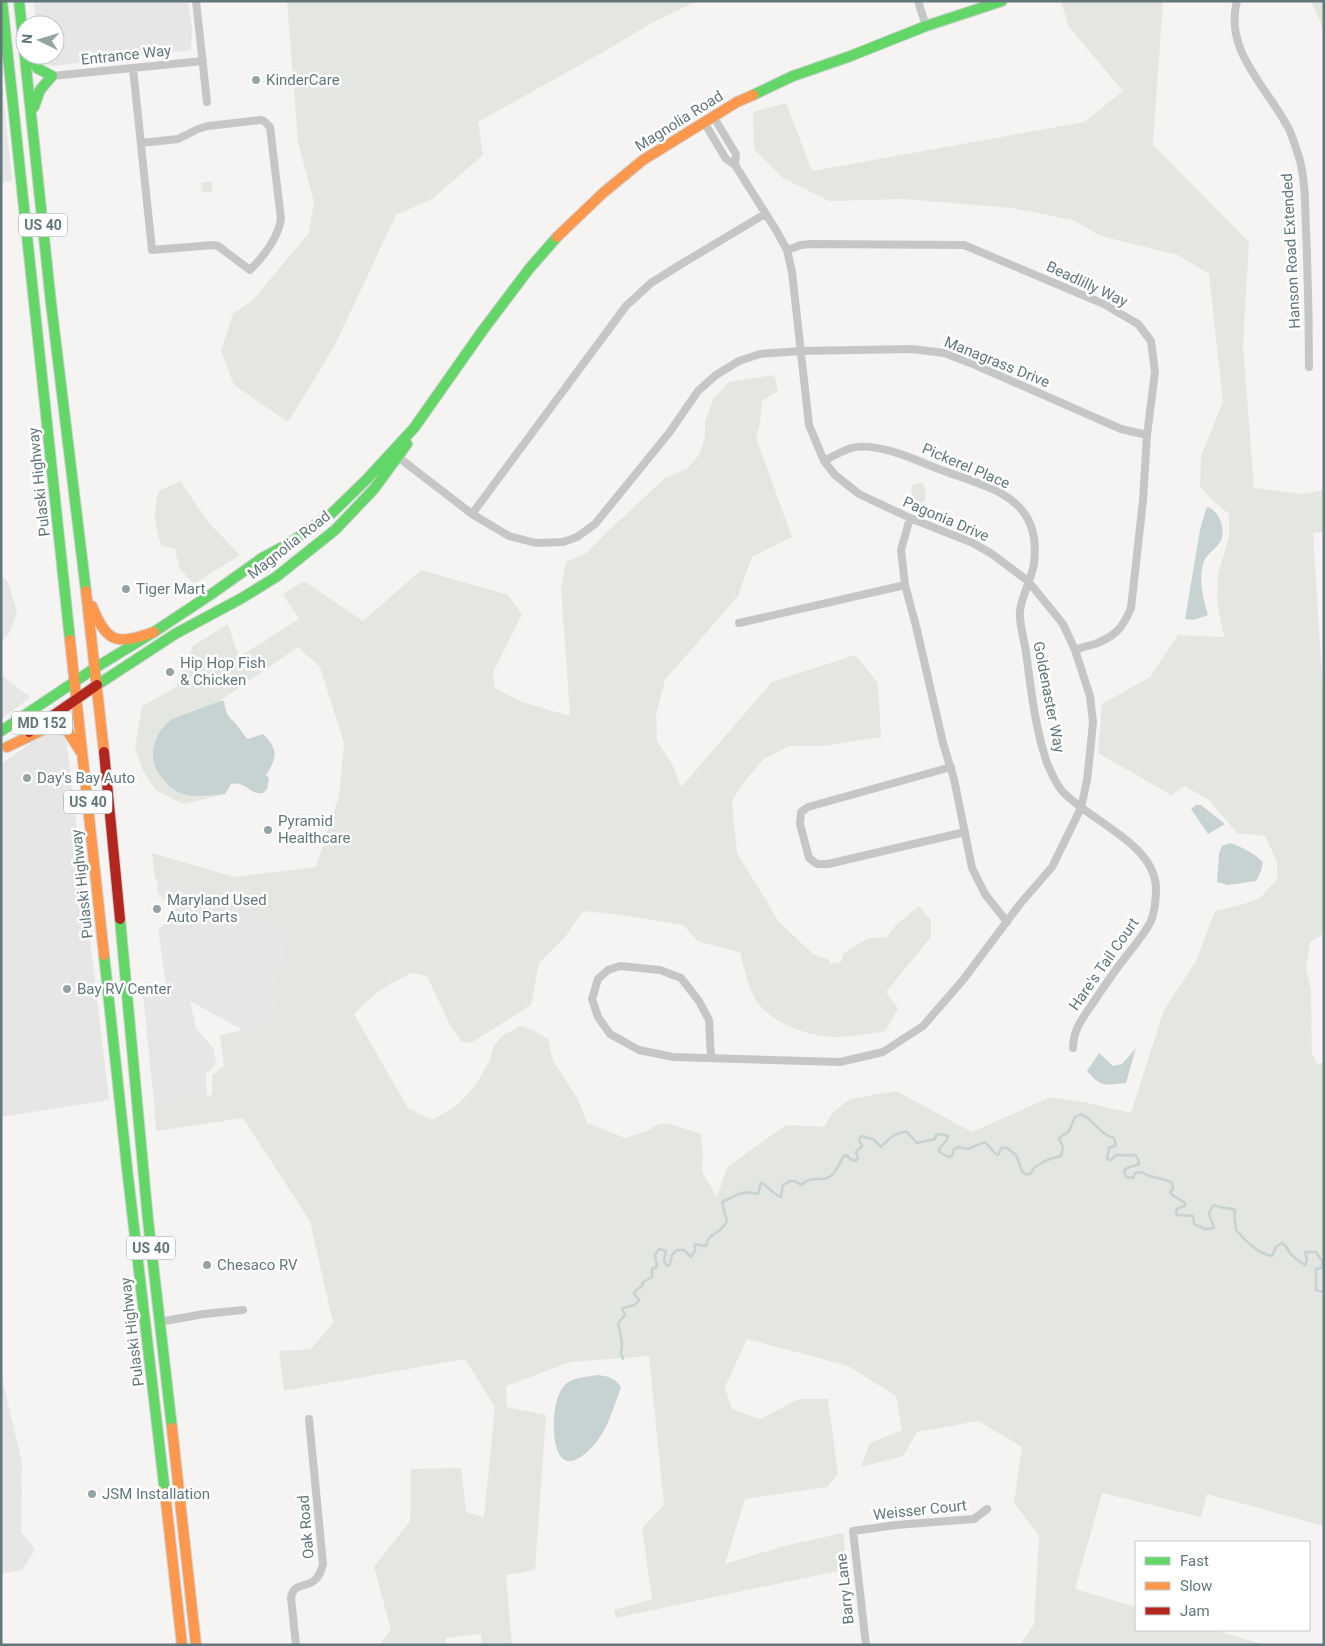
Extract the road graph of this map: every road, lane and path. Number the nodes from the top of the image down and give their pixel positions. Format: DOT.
graph roads {
  1 [pos="2,1"];
  2 [pos="19,1"];
  3 [pos="196,1"];
  4 [pos="918,1"];
  5 [pos="1002,1"];
  6 [pos="1237,1"];
  7 [pos="21,15"];
  8 [pos="926,26"];
  9 [pos="1,56"];
  10 [pos="203,61"];
  11 [pos="26,65"];
  12 [pos="35,65"];
  13 [pos="133,68"];
  14 [pos="52,76"];
  15 [pos="10,77"];
  16 [pos="207,102"];
  17 [pos="713,116"];
  18 [pos="32,120"];
  19 [pos="704,122"];
  20 [pos="141,143"];
  21 [pos="735,165"];
  22 [pos="765,214"];
  23 [pos="787,250"];
  24 [pos="800,351"];
  25 [pos="1309,368"];
  26 [pos="451,376"];
  27 [pos="1147,434"];
  28 [pos="398,457"];
  29 [pos="824,460"];
  30 [pos="472,514"];
  31 [pos="910,518"];
  32 [pos="84,576"];
  33 [pos="1028,581"];
  34 [pos="905,585"];
  35 [pos="739,623"];
  36 [pos="154,632"];
  37 [pos="1076,650"];
  38 [pos="95,668"];
  39 [pos="75,680"];
  40 [pos="98,685"];
  41 [pos="77,698"];
  42 [pos="1,731"];
  43 [pos="4,749"];
  44 [pos="83,755"];
  45 [pos="951,767"];
  46 [pos="1081,808"];
  47 [pos="965,832"];
  48 [pos="119,904"];
  49 [pos="99,907"];
  50 [pos="1008,922"];
  51 [pos="1073,1048"];
  52 [pos="710,1058"];
  53 [pos="243,1310"];
  54 [pos="159,1322"];
  55 [pos="309,1419"];
  56 [pos="987,1509"];
  57 [pos="853,1531"];
  58 [pos="182,1645"];
  59 [pos="196,1645"];
  60 [pos="296,1645"];
  61 [pos="866,1645"];
  1 -- 15 [label="main road, Pulaski Highway / US 40"];
  2 -- 7 [label="main road, Pulaski Highway / US 40"];
  3 -- 10 [label="street"];
  4 -- 8 [label="street"];
  5 -- 8 [label="main road, Magnolia Road / MD 152"];
  6 -- 25 [label="street, Hanson Road Extended"];
  8 -- 17 [label="main road, Magnolia Road / MD 152"];
  9 -- 15 [label="main road"];
  10 -- 13 [label="street, Entrance Way"];
  10 -- 16 [label="street"];
  11 -- 18 [label="main road, Pulaski Highway / US 40"];
  12 -- 14 [label="main road"];
  13 -- 14 [label="street, Entrance Way"];
  13 -- 20 [label="street"];
  14 -- 18 [label="main road"];
  15 -- 39 [label="main road, Pulaski Highway / US 40"];
  17 -- 19 [label="main road, Magnolia Road / MD 152"];
  17 -- 21 [label="street, Pagonia Drive"];
  18 -- 32 [label="main road, Pulaski Highway / US 40"];
  19 -- 21 [label="street, Pagonia Drive"];
  19 -- 26 [label="main road, Magnolia Road / MD 152"];
  20 -- 20 [label="street"];
  21 -- 22 [label="street, Pagonia Drive"];
  22 -- 23 [label="street, Pagonia Drive"];
  22 -- 30 [label="street"];
  23 -- 24 [label="street, Pagonia Drive"];
  23 -- 27 [label="street, Beadlilly Way"];
  24 -- 27 [label="street, Managrass Drive"];
  24 -- 29 [label="street, Pagonia Drive"];
  24 -- 30 [label="street, Managrass Drive"];
  26 -- 28 [label="main road, Magnolia Road / MD 152"];
  26 -- 36 [label="main road, Magnolia Road / MD 152"];
  27 -- 37 [label="street, Beadlilly Way"];
  28 -- 30 [label="street, Managrass Drive"];
  28 -- 40 [label="main road, Magnolia Road / MD 152"];
  29 -- 31 [label="street, Pagonia Drive"];
  29 -- 33 [label="street, Pickerel Place"];
  31 -- 33 [label="street, Pagonia Drive"];
  31 -- 34 [label="street"];
  32 -- 36 [label="main road"];
  32 -- 38 [label="main road, Pulaski Highway / US 40"];
  33 -- 37 [label="street, Pagonia Drive"];
  33 -- 46 [label="street, Goldenaster Way"];
  34 -- 35 [label="street"];
  34 -- 45 [label="street"];
  36 -- 38 [label="main road, Magnolia Road / MD 152"];
  37 -- 46 [label="street, Pagonia Drive"];
  38 -- 39 [label="main road, MD 152"];
  38 -- 40 [label="main road, Pulaski Highway / US 40"];
  39 -- 41 [label="main road, Pulaski Highway / US 40"];
  39 -- 42 [label="main road, MD 152"];
  40 -- 41 [label="main road, MD 152"];
  40 -- 48 [label="main road, Pulaski Highway / US 40"];
  41 -- 43 [label="main road, MD 152"];
  41 -- 44 [label="main road, Pulaski Highway / US 40"];
  43 -- 44 [label="main road"];
  44 -- 49 [label="main road, Pulaski Highway / US 40"];
  45 -- 47 [label="street"];
  45 -- 47 [label="street"];
  46 -- 50 [label="street, Pagonia Drive"];
  46 -- 51 [label="street, Hare's Tail Court"];
  47 -- 50 [label="street"];
  48 -- 49 [label="main road"];
  48 -- 54 [label="main road, Pulaski Highway / US 40"];
  49 -- 58 [label="main road, Pulaski Highway / US 40"];
  50 -- 52 [label="street, Pagonia Drive"];
  52 -- 52 [label="street"];
  53 -- 54 [label="street"];
  54 -- 59 [label="main road, Pulaski Highway / US 40"];
  55 -- 60 [label="street, Oak Road"];
  56 -- 57 [label="street, Weisser Court"];
  57 -- 61 [label="street, Barry Lane"];
}
